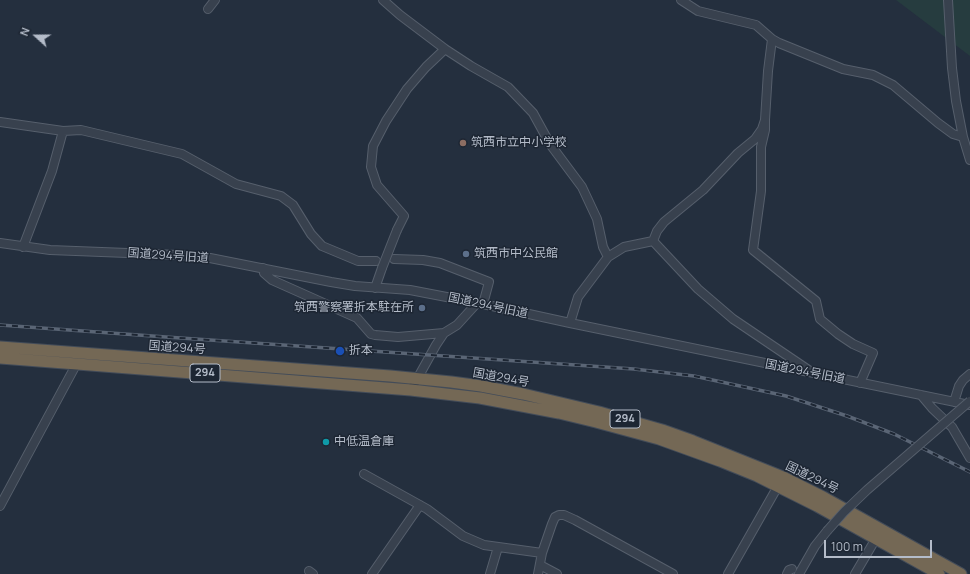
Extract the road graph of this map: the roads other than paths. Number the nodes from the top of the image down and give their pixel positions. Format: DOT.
graph roads {
  1 [pos="215,0"];
  2 [pos="383,0"];
  3 [pos="681,0"];
  4 [pos="948,0"];
  5 [pos="208,9"];
  6 [pos="772,40"];
  7 [pos="445,49"];
  8 [pos="765,120"];
  9 [pos="0,122"];
  10 [pos="63,131"];
  11 [pos="963,137"];
  12 [pos="968,149"];
  13 [pos="970,160"];
  14 [pos="653,241"];
  15 [pos="0,243"];
  16 [pos="23,247"];
  17 [pos="608,257"];
  18 [pos="394,259"];
  19 [pos="376,261"];
  20 [pos="263,268"];
  21 [pos="375,288"];
  22 [pos="480,303"];
  23 [pos="570,323"];
  24 [pos="444,333"];
  25 [pos="0,347"];
  26 [pos="0,358"];
  27 [pos="77,363"];
  28 [pos="814,374"];
  29 [pos="970,374"];
  30 [pos="417,379"];
  31 [pos="860,383"];
  32 [pos="411,390"];
  33 [pos="921,395"];
  34 [pos="970,401"];
  35 [pos="954,402"];
  36 [pos="970,405"];
  37 [pos="970,458"];
  38 [pos="364,474"];
  39 [pos="778,486"];
  40 [pos="420,505"];
  41 [pos="0,506"];
  42 [pos="878,534"];
  43 [pos="498,546"];
  44 [pos="542,553"];
  45 [pos="540,565"];
  46 [pos="793,572"];
  47 [pos="372,574"];
  48 [pos="490,574"];
  49 [pos="538,574"];
  50 [pos="557,574"];
  51 [pos="673,574"];
  52 [pos="728,574"];
  53 [pos="856,574"];
  54 [pos="939,574"];
  55 [pos="961,574"];
  1 -- 5 [label="street"];
  2 -- 7 [label="street"];
  3 -- 6 [label="street"];
  4 -- 11 [label="street"];
  6 -- 8 [label="street"];
  6 -- 11 [label="street"];
  7 -- 17 [label="street"];
  7 -- 21 [label="street, bridge"];
  8 -- 14 [label="street"];
  8 -- 31 [label="street"];
  9 -- 10 [label="street"];
  10 -- 16 [label="street"];
  10 -- 19 [label="street"];
  11 -- 12 [label="street"];
  12 -- 13 [label="street"];
  14 -- 17 [label="street"];
  14 -- 28 [label="street"];
  15 -- 16 [label="street, 国道294号旧道"];
  16 -- 20 [label="street, 国道294号旧道"];
  17 -- 23 [label="street"];
  18 -- 22 [label="street"];
  20 -- 21 [label="street, 国道294号旧道"];
  20 -- 24 [label="street"];
  21 -- 22 [label="street, 国道294号旧道"];
  22 -- 23 [label="street, 国道294号旧道"];
  22 -- 24 [label="street"];
  23 -- 28 [label="street, 国道294号旧道"];
  24 -- 30 [label="street"];
  25 -- 30 [label="highway, 国道294号 / 294"];
  26 -- 27 [label="highway, 国道294号 / 294"];
  27 -- 32 [label="highway, 国道294号 / 294"];
  27 -- 41 [label="street"];
  28 -- 31 [label="street, 国道294号旧道"];
  29 -- 35 [label="street"];
  30 -- 32 [label="street"];
  30 -- 42 [label="highway, 国道294号 / 294"];
  31 -- 33 [label="street, 国道294号旧道"];
  32 -- 39 [label="highway, 国道294号 / 294"];
  33 -- 35 [label="street, 国道294号旧道"];
  33 -- 37 [label="street"];
  34 -- 46 [label="street, bridge"];
  35 -- 36 [label="street, 国道294号旧道"];
  38 -- 40 [label="street"];
  39 -- 42 [label="highway, 国道294号 / 294"];
  39 -- 52 [label="street"];
  40 -- 43 [label="street"];
  40 -- 47 [label="street"];
  42 -- 53 [label="street"];
  42 -- 54 [label="highway, 国道294号 / 294"];
  42 -- 55 [label="highway, 国道294号 / 294"];
  43 -- 44 [label="street"];
  43 -- 48 [label="street"];
  44 -- 45 [label="street"];
  44 -- 51 [label="street"];
  45 -- 49 [label="street"];
  45 -- 50 [label="street"];
}
